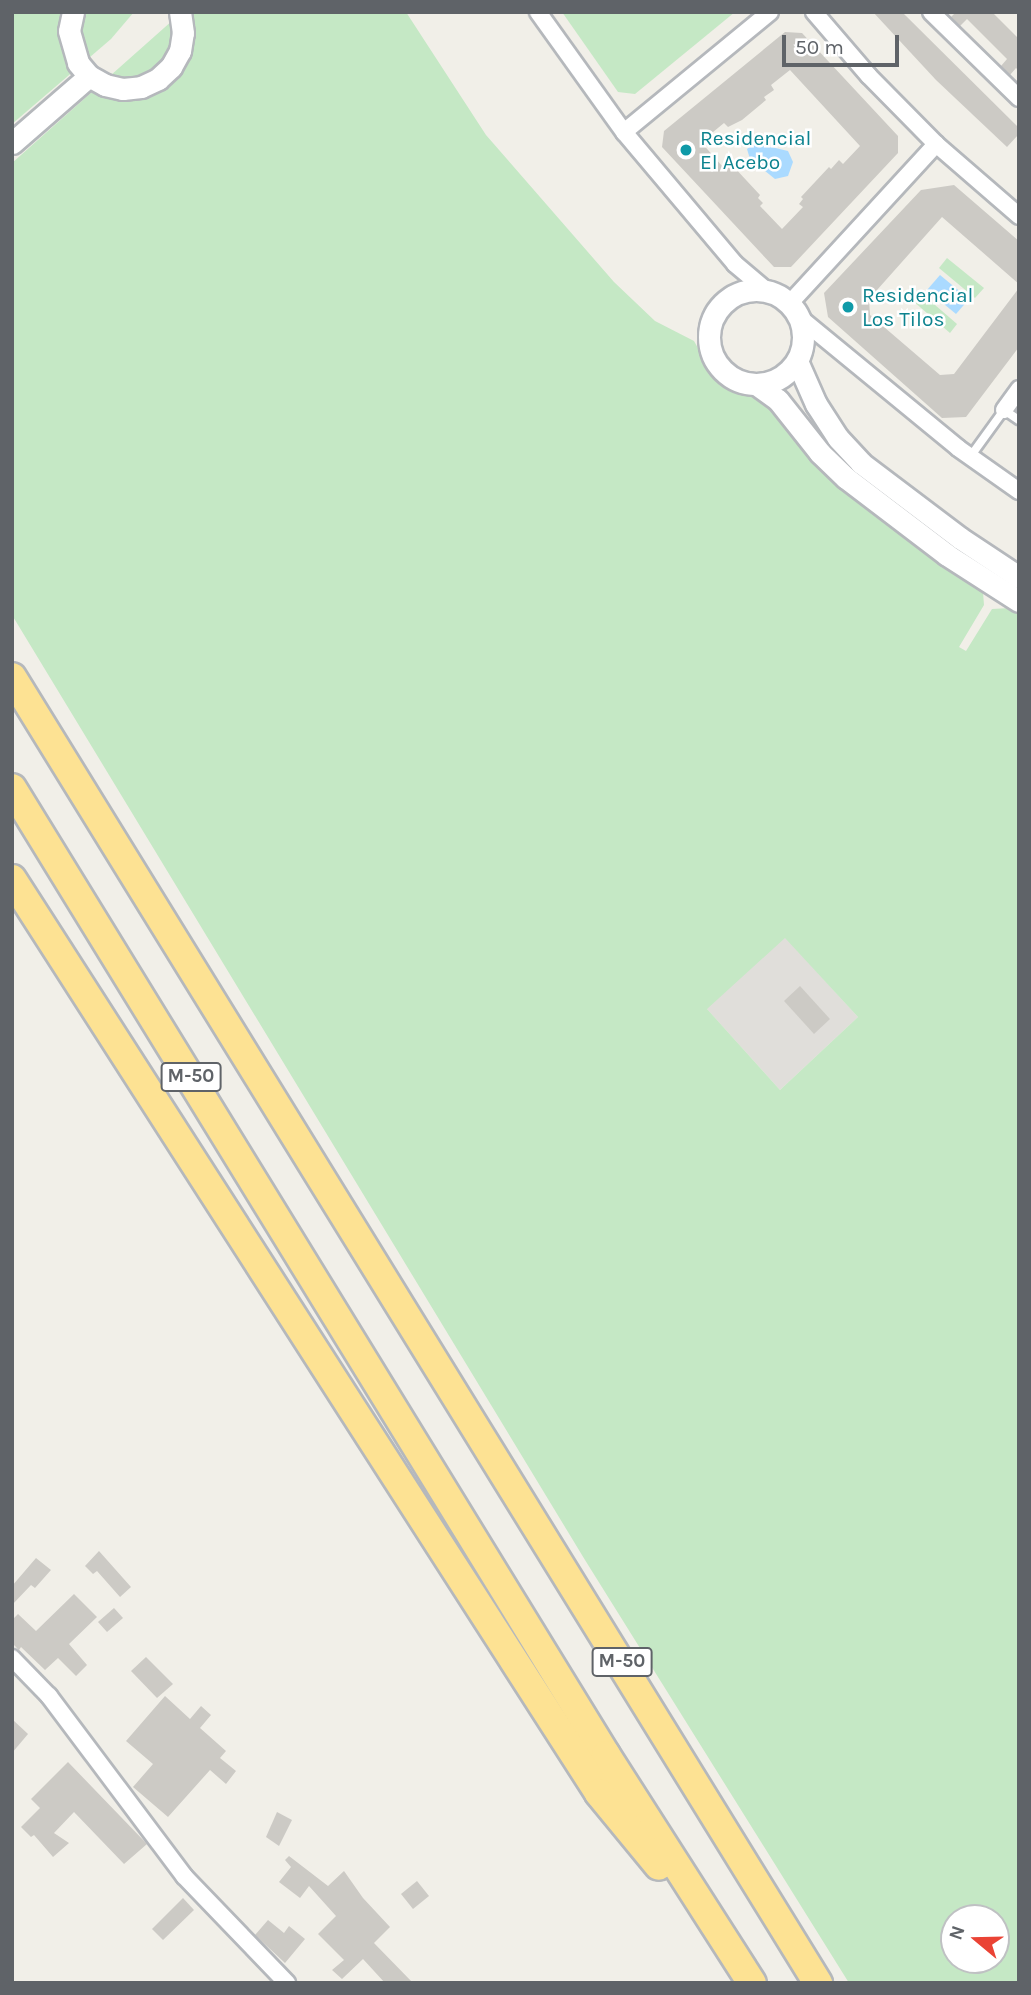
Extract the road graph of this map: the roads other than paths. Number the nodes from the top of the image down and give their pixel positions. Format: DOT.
graph roads {
  1 [pos="72,12"];
  2 [pos="180,12"];
  3 [pos="538,12"];
  4 [pos="770,12"];
  5 [pos="814,12"];
  6 [pos="931,12"];
  7 [pos="89,76"];
  8 [pos="1019,98"];
  9 [pos="624,132"];
  10 [pos="12,142"];
  11 [pos="936,144"];
  12 [pos="1019,216"];
  13 [pos="765,289"];
  14 [pos="795,310"];
  15 [pos="797,361"];
  16 [pos="756,384"];
  17 [pos="1019,389"];
  18 [pos="1004,410"];
  19 [pos="1019,420"];
  20 [pos="970,457"];
  21 [pos="1019,491"];
  22 [pos="1019,577"];
  23 [pos="1019,601"];
  24 [pos="12,677"];
  25 [pos="12,788"];
  26 [pos="12,879"];
  27 [pos="12,1658"];
  28 [pos="747,1975"];
  29 [pos="287,1983"];
  30 [pos="818,1983"];
  1 -- 7 [label="street"];
  2 -- 7 [label="street"];
  3 -- 9 [label="street"];
  4 -- 9 [label="street"];
  5 -- 11 [label="street"];
  6 -- 8 [label="street"];
  7 -- 10 [label="street"];
  9 -- 13 [label="street"];
  11 -- 12 [label="street"];
  11 -- 14 [label="street"];
  13 -- 14 [label="street"];
  13 -- 16 [label="street"];
  14 -- 15 [label="street"];
  14 -- 20 [label="street"];
  15 -- 16 [label="street"];
  15 -- 22 [label="street"];
  16 -- 23 [label="street"];
  17 -- 18 [label="street"];
  18 -- 19 [label="lane"];
  18 -- 20 [label="lane"];
  20 -- 21 [label="street"];
  24 -- 30 [label="highway, M-50"];
  25 -- 28 [label="highway, M-50"];
  26 -- 28 [label="highway"];
  27 -- 29 [label="street"];
}
